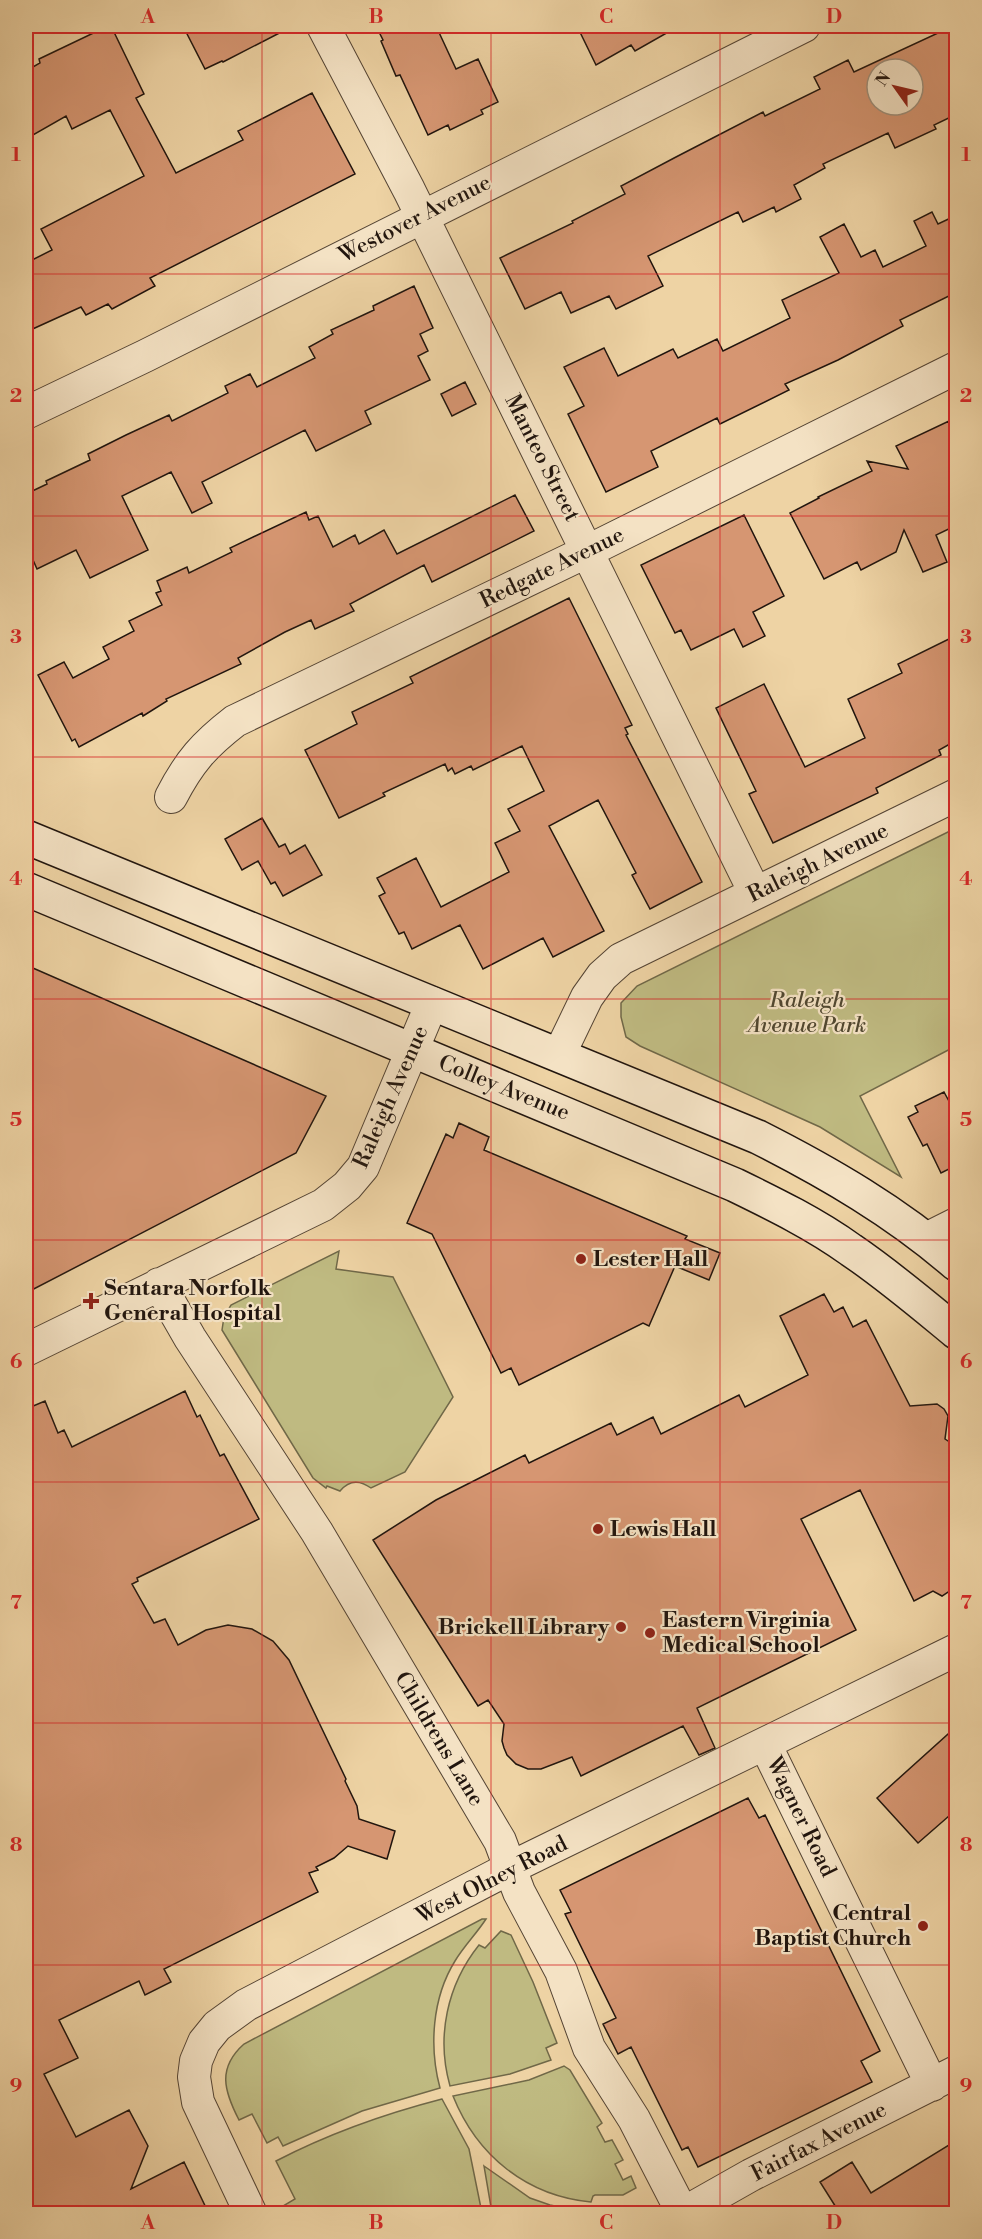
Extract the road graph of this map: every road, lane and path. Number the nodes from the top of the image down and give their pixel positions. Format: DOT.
graph roads {
  1 [pos="323,26"];
  2 [pos="804,26"];
  3 [pos="421,216"];
  4 [pos="957,368"];
  5 [pos="26,413"];
  6 [pos="588,551"];
  7 [pos="957,795"];
  8 [pos="171,796"];
  9 [pos="26,837"];
  10 [pos="26,890"];
  11 [pos="755,893"];
  12 [pos="432,1004"];
  13 [pos="412,1051"];
  14 [pos="559,1055"];
  15 [pos="957,1224"];
  16 [pos="927,1239"];
  17 [pos="957,1264"];
  18 [pos="159,1284"];
  19 [pos="957,1332"];
  20 [pos="26,1350"];
  21 [pos="957,1650"];
  22 [pos="765,1744"];
  23 [pos="510,1868"];
  24 [pos="944,2078"];
  25 [pos="683,2213"];
  26 [pos="251,2214"];
  1 -- 3 [label="street, Manteo Street"];
  2 -- 3 [label="street, Westover Avenue"];
  3 -- 5 [label="street, Westover Avenue"];
  3 -- 6 [label="street, Manteo Street"];
  4 -- 6 [label="street, Redgate Avenue"];
  6 -- 8 [label="street, Redgate Avenue"];
  6 -- 11 [label="street, Manteo Street"];
  7 -- 11 [label="street, Raleigh Avenue"];
  9 -- 12 [label="main road"];
  10 -- 13 [label="main road, Colley Avenue"];
  11 -- 14 [label="street, Raleigh Avenue"];
  12 -- 13 [label="street, Raleigh Avenue"];
  12 -- 14 [label="main road"];
  13 -- 18 [label="street, Raleigh Avenue"];
  13 -- 19 [label="main road, Colley Avenue"];
  14 -- 16 [label="main road"];
  15 -- 16 [label="street"];
  16 -- 17 [label="main road"];
  18 -- 20 [label="street, Raleigh Avenue"];
  18 -- 23 [label="street, Childrens Lane"];
  21 -- 22 [label="street, West Olney Road"];
  22 -- 23 [label="street, West Olney Road"];
  22 -- 24 [label="street, Wagner Road"];
  23 -- 25 [label="street, Childrens Lane"];
  23 -- 26 [label="street, West Olney Road"];
  24 -- 25 [label="street, Fairfax Avenue"];
}
